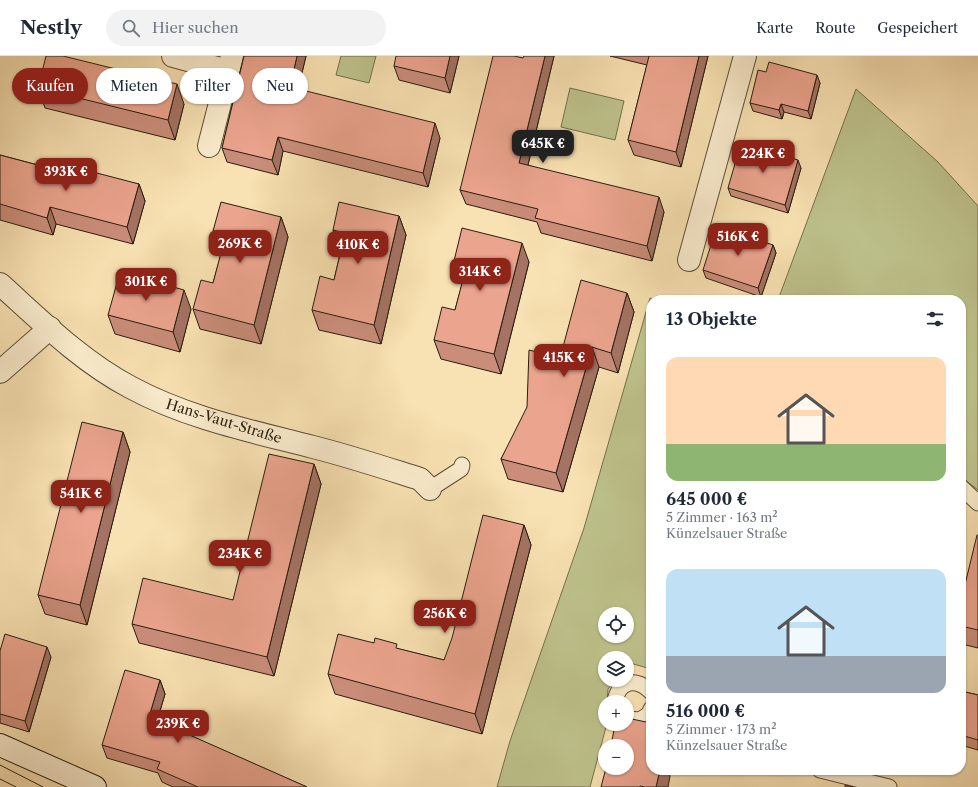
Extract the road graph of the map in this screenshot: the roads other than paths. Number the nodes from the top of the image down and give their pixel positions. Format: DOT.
graph roads {
  1 [pos="173,56"];
  2 [pos="745,56"];
  3 [pos="230,64"];
  4 [pos="209,146"];
  5 [pos="689,260"];
  6 [pos="0,284"];
  7 [pos="50,328"];
  8 [pos="0,372"];
  9 [pos="462,464"];
  10 [pos="430,488"];
  11 [pos="966,492"];
  12 [pos="978,503"];
  13 [pos="646,687"];
  14 [pos="616,695"];
  15 [pos="646,716"];
  16 [pos="634,720"];
  17 [pos="0,744"];
  18 [pos="841,775"];
  19 [pos="62,780"];
  20 [pos="95,787"];
  21 [pos="890,787"];
  1 -- 3 [label="street"];
  2 -- 5 [label="street"];
  3 -- 4 [label="street"];
  6 -- 7 [label="street, Hans-Vaut-Straße"];
  7 -- 8 [label="street"];
  7 -- 10 [label="street, Hans-Vaut-Straße"];
  9 -- 10 [label="lane"];
  11 -- 12 [label="lane"];
  13 -- 14 [label="lane"];
  15 -- 16 [label="lane"];
  17 -- 19 [label="street"];
  18 -- 21 [label="lane"];
  19 -- 20 [label="street"];
}
